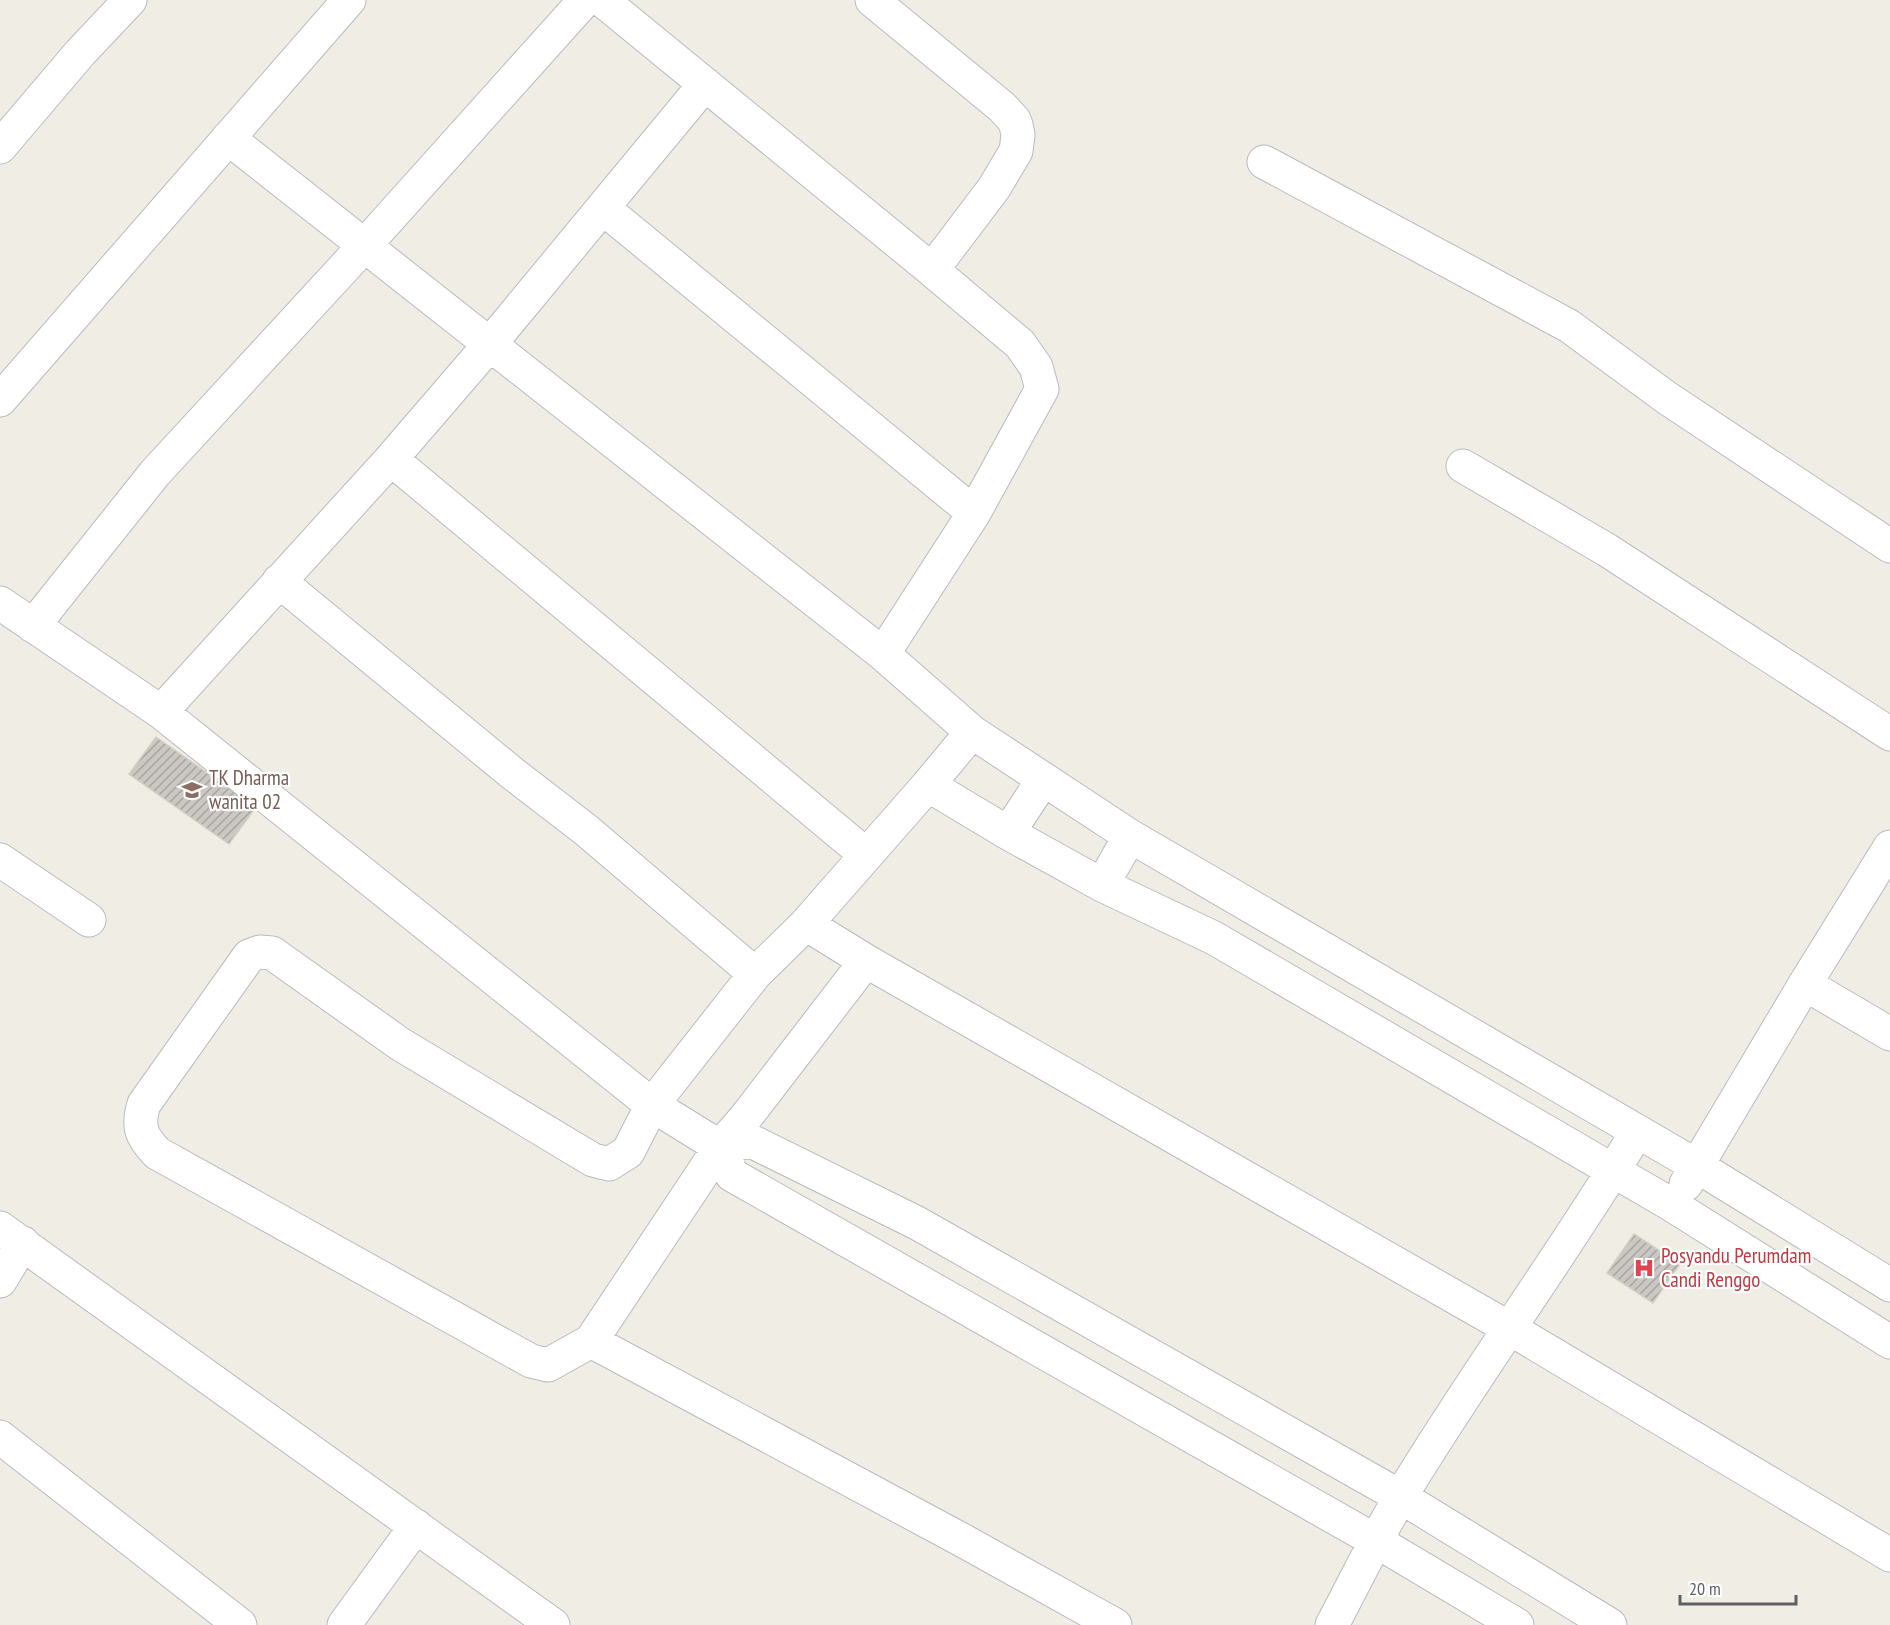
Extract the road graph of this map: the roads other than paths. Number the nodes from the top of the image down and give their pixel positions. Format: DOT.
graph roads {
  1 [pos="130,0"];
  2 [pos="349,0"];
  3 [pos="585,0"];
  4 [pos="602,0"];
  5 [pos="872,0"];
  6 [pos="705,84"];
  7 [pos="228,138"];
  8 [pos="0,147"];
  9 [pos="1264,162"];
  10 [pos="603,208"];
  11 [pos="365,245"];
  12 [pos="932,270"];
  13 [pos="490,344"];
  14 [pos="11,364"];
  15 [pos="0,400"];
  16 [pos="391,459"];
  17 [pos="1463,466"];
  18 [pos="974,513"];
  19 [pos="1890,546"];
  20 [pos="279,581"];
  21 [pos="0,603"];
  22 [pos="33,626"];
  23 [pos="883,654"];
  24 [pos="161,712"];
  25 [pos="972,732"];
  26 [pos="1890,734"];
  27 [pos="1043,780"];
  28 [pos="928,786"];
  29 [pos="1008,833"];
  30 [pos="1130,836"];
  31 [pos="1890,847"];
  32 [pos="865,854"];
  33 [pos="0,860"];
  34 [pos="1102,885"];
  35 [pos="1237,900"];
  36 [pos="89,920"];
  37 [pos="806,924"];
  38 [pos="1214,938"];
  39 [pos="866,961"];
  40 [pos="755,974"];
  41 [pos="1805,984"];
  42 [pos="1416,1002"];
  43 [pos="1890,1034"];
  44 [pos="1392,1043"];
  45 [pos="1490,1046"];
  46 [pos="1466,1086"];
  47 [pos="652,1105"];
  48 [pos="1637,1132"];
  49 [pos="720,1147"];
  50 [pos="1697,1166"];
  51 [pos="1612,1172"];
  52 [pos="1672,1205"];
  53 [pos="11,1235"];
  54 [pos="0,1281"];
  55 [pos="1890,1285"];
  56 [pos="1509,1328"];
  57 [pos="591,1341"];
  58 [pos="1890,1342"];
  59 [pos="0,1437"];
  60 [pos="1401,1497"];
  61 [pos="416,1527"];
  62 [pos="1376,1541"];
  63 [pos="1890,1555"];
  64 [pos="240,1625"];
  65 [pos="344,1625"];
  66 [pos="553,1625"];
  67 [pos="1115,1625"];
  68 [pos="1332,1625"];
  69 [pos="1517,1625"];
  70 [pos="1610,1625"];
  1 -- 8 [label="street"];
  2 -- 7 [label="street"];
  3 -- 11 [label="street"];
  4 -- 6 [label="street"];
  5 -- 12 [label="street"];
  6 -- 10 [label="street"];
  6 -- 12 [label="street"];
  7 -- 11 [label="street"];
  7 -- 14 [label="street"];
  9 -- 19 [label="street"];
  10 -- 13 [label="street"];
  10 -- 18 [label="street"];
  11 -- 13 [label="street"];
  11 -- 22 [label="street"];
  12 -- 18 [label="street"];
  13 -- 16 [label="street"];
  13 -- 23 [label="street"];
  14 -- 15 [label="street"];
  16 -- 20 [label="street"];
  16 -- 32 [label="street"];
  17 -- 26 [label="street"];
  18 -- 23 [label="street"];
  20 -- 24 [label="street"];
  20 -- 40 [label="street"];
  21 -- 22 [label="street"];
  22 -- 24 [label="street"];
  23 -- 25 [label="street"];
  24 -- 47 [label="street"];
  25 -- 27 [label="street"];
  25 -- 28 [label="street"];
  27 -- 29 [label="street"];
  27 -- 30 [label="street"];
  28 -- 29 [label="street"];
  28 -- 32 [label="street"];
  29 -- 34 [label="street"];
  30 -- 34 [label="street"];
  30 -- 35 [label="street"];
  31 -- 41 [label="street"];
  32 -- 37 [label="street"];
  33 -- 36 [label="street"];
  34 -- 38 [label="street"];
  35 -- 38 [label="street"];
  35 -- 42 [label="street"];
  37 -- 39 [label="street"];
  37 -- 40 [label="street"];
  38 -- 44 [label="street"];
  39 -- 49 [label="street"];
  39 -- 56 [label="street"];
  40 -- 47 [label="street"];
  41 -- 43 [label="street"];
  41 -- 50 [label="street"];
  42 -- 44 [label="street"];
  42 -- 45 [label="street"];
  44 -- 46 [label="street"];
  45 -- 46 [label="street"];
  45 -- 48 [label="street"];
  46 -- 51 [label="street"];
  47 -- 49 [label="street"];
  47 -- 57 [label="street"];
  48 -- 50 [label="street"];
  48 -- 51 [label="street"];
  49 -- 57 [label="street"];
  49 -- 60 [label="street"];
  49 -- 62 [label="street"];
  50 -- 52 [label="street"];
  50 -- 55 [label="street"];
  51 -- 52 [label="street"];
  51 -- 56 [label="street"];
  52 -- 58 [label="street"];
  53 -- 54 [label="street"];
  53 -- 61 [label="street"];
  56 -- 60 [label="street"];
  56 -- 63 [label="street"];
  57 -- 67 [label="street"];
  59 -- 64 [label="street"];
  60 -- 62 [label="street"];
  60 -- 70 [label="street"];
  61 -- 65 [label="street"];
  61 -- 66 [label="street"];
  62 -- 68 [label="street"];
  62 -- 69 [label="street"];
}
